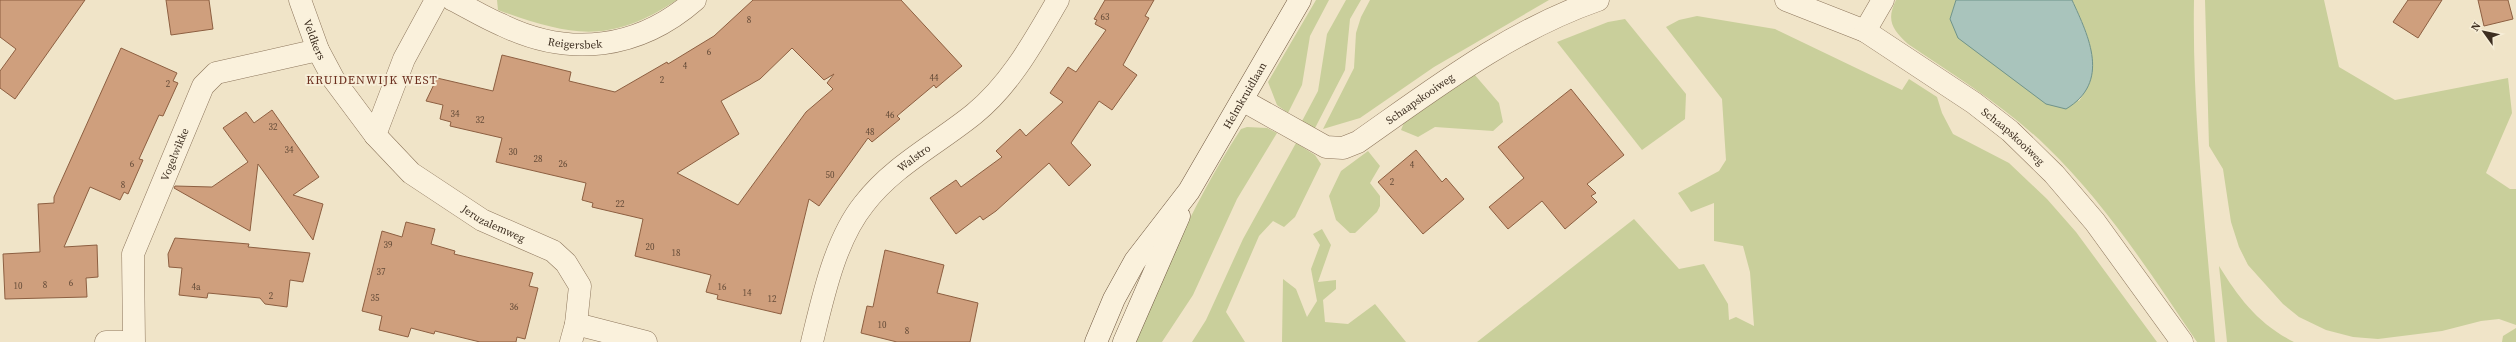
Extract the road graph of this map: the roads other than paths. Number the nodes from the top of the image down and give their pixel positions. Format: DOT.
graph roads {
  1 [pos="300,0"];
  2 [pos="436,0"];
  3 [pos="453,0"];
  4 [pos="695,0"];
  5 [pos="1058,0"];
  6 [pos="1300,0"];
  7 [pos="1598,0"];
  8 [pos="1786,0"];
  9 [pos="1883,0"];
  10 [pos="1865,31"];
  11 [pos="318,50"];
  12 [pos="1242,100"];
  13 [pos="375,135"];
  14 [pos="1189,191"];
  15 [pos="574,333"];
  16 [pos="106,342"];
  17 [pos="128,342"];
  18 [pos="134,342"];
  19 [pos="646,342"];
  20 [pos="812,342"];
  21 [pos="1096,342"];
  22 [pos="1124,342"];
  23 [pos="2182,342"];
  1 -- 11 [label="street, Veldkers"];
  2 -- 13 [label="street"];
  3 -- 4 [label="street, Reigersbek"];
  5 -- 20 [label="street, Walstro"];
  6 -- 12 [label="street, Helmkruidlaan"];
  7 -- 12 [label="street, Schaapskooiweg"];
  8 -- 10 [label="street, Schaapskooiweg"];
  9 -- 10 [label="street"];
  10 -- 23 [label="street, Schaapskooiweg"];
  11 -- 13 [label="street, Veldkers"];
  11 -- 18 [label="street, Vogelwikke"];
  12 -- 14 [label="street, Helmkruidlaan"];
  13 -- 15 [label="street, Jeruzalemweg"];
  14 -- 21 [label="street, Helmkruidlaan"];
  14 -- 22 [label="street, Helmkruidlaan"];
  15 -- 19 [label="street, Jeruzalemweg"];
  16 -- 17 [label="street"];
}
